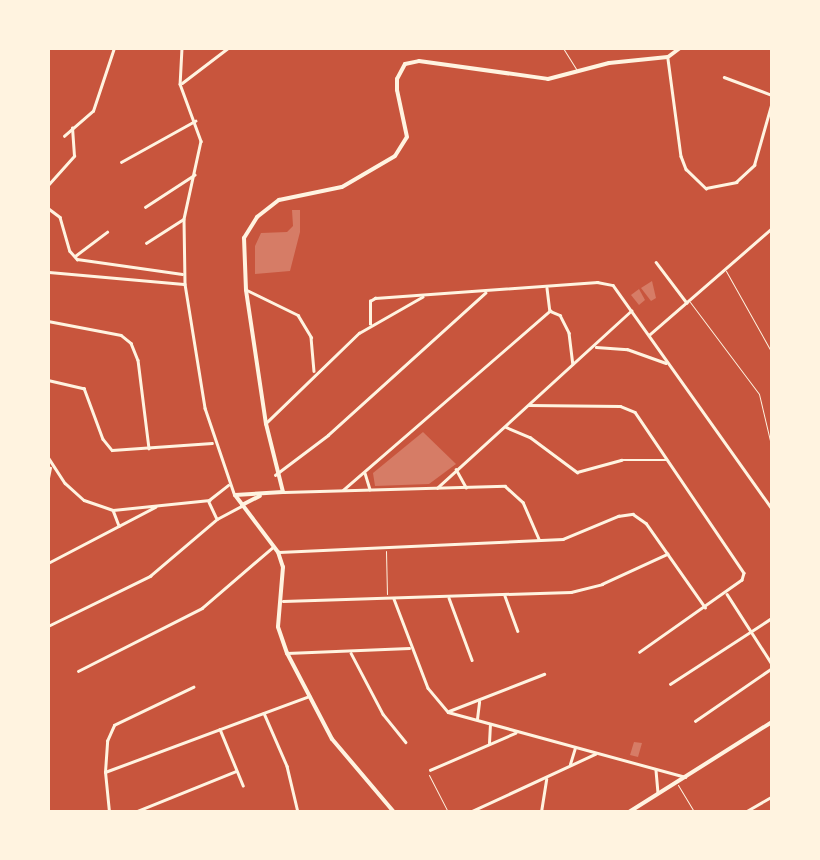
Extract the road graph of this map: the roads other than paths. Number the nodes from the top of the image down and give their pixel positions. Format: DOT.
graph roads {
  1 [pos="114,48"];
  2 [pos="182,48"];
  3 [pos="228,48"];
  4 [pos="562,48"];
  5 [pos="680,48"];
  6 [pos="668,57"];
  7 [pos="578,72"];
  8 [pos="724,77"];
  9 [pos="180,84"];
  10 [pos="772,94"];
  11 [pos="772,102"];
  12 [pos="197,120"];
  13 [pos="72,127"];
  14 [pos="64,136"];
  15 [pos="121,162"];
  16 [pos="195,174"];
  17 [pos="48,186"];
  18 [pos="145,207"];
  19 [pos="48,208"];
  20 [pos="184,219"];
  21 [pos="772,228"];
  22 [pos="107,232"];
  23 [pos="146,243"];
  24 [pos="74,256"];
  25 [pos="656,262"];
  26 [pos="726,271"];
  27 [pos="49,272"];
  28 [pos="184,275"];
  29 [pos="184,284"];
  30 [pos="547,287"];
  31 [pos="246,290"];
  32 [pos="486,292"];
  33 [pos="424,296"];
  34 [pos="688,302"];
  35 [pos="632,310"];
  36 [pos="550,311"];
  37 [pos="48,321"];
  38 [pos="370,324"];
  39 [pos="648,336"];
  40 [pos="595,346"];
  41 [pos="772,353"];
  42 [pos="667,363"];
  43 [pos="573,364"];
  44 [pos="314,372"];
  45 [pos="48,380"];
  46 [pos="529,405"];
  47 [pos="266,424"];
  48 [pos="503,426"];
  49 [pos="213,443"];
  50 [pos="772,449"];
  51 [pos="149,450"];
  52 [pos="48,458"];
  53 [pos="668,460"];
  54 [pos="50,466"];
  55 [pos="456,469"];
  56 [pos="365,473"];
  57 [pos="276,476"];
  58 [pos="48,478"];
  59 [pos="229,485"];
  60 [pos="437,488"];
  61 [pos="468,488"];
  62 [pos="343,490"];
  63 [pos="371,490"];
  64 [pos="282,492"];
  65 [pos="273,493"];
  66 [pos="263,494"];
  67 [pos="235,495"];
  68 [pos="208,500"];
  69 [pos="242,505"];
  70 [pos="156,506"];
  71 [pos="772,509"];
  72 [pos="113,510"];
  73 [pos="217,519"];
  74 [pos="118,527"];
  75 [pos="539,540"];
  76 [pos="386,545"];
  77 [pos="272,546"];
  78 [pos="278,552"];
  79 [pos="668,554"];
  80 [pos="48,563"];
  81 [pos="727,592"];
  82 [pos="505,595"];
  83 [pos="448,596"];
  84 [pos="387,597"];
  85 [pos="393,598"];
  86 [pos="281,601"];
  87 [pos="705,607"];
  88 [pos="770,619"];
  89 [pos="48,626"];
  90 [pos="752,630"];
  91 [pos="518,631"];
  92 [pos="411,648"];
  93 [pos="350,651"];
  94 [pos="640,652"];
  95 [pos="287,653"];
  96 [pos="472,660"];
  97 [pos="772,666"];
  98 [pos="78,671"];
  99 [pos="544,674"];
  100 [pos="670,684"];
  101 [pos="192,687"];
  102 [pos="309,696"];
  103 [pos="479,701"];
  104 [pos="264,711"];
  105 [pos="448,712"];
  106 [pos="477,720"];
  107 [pos="695,721"];
  108 [pos="772,722"];
  109 [pos="490,725"];
  110 [pos="220,728"];
  111 [pos="516,732"];
  112 [pos="406,742"];
  113 [pos="487,746"];
  114 [pos="575,746"];
  115 [pos="598,752"];
  116 [pos="570,766"];
  117 [pos="656,769"];
  118 [pos="430,770"];
  119 [pos="236,771"];
  120 [pos="104,772"];
  121 [pos="546,778"];
  122 [pos="686,778"];
  123 [pos="677,783"];
  124 [pos="243,785"];
  125 [pos="658,794"];
  126 [pos="771,797"];
  127 [pos="486,805"];
  128 [pos="109,812"];
  129 [pos="135,812"];
  130 [pos="298,812"];
  131 [pos="394,812"];
  132 [pos="470,812"];
  133 [pos="485,812"];
  134 [pos="541,812"];
  135 [pos="629,812"];
  136 [pos="694,812"];
  137 [pos="745,812"];
  1 -- 13 [label="street"];
  2 -- 9 [label="street"];
  3 -- 9 [label="street"];
  4 -- 7 [label="lane"];
  5 -- 6 [label="street"];
  6 -- 7 [label="street"];
  6 -- 11 [label="street"];
  7 -- 31 [label="street"];
  8 -- 10 [label="street"];
  9 -- 12 [label="street"];
  12 -- 15 [label="street"];
  12 -- 16 [label="street"];
  13 -- 14 [label="street"];
  13 -- 17 [label="street"];
  16 -- 18 [label="street"];
  16 -- 20 [label="street"];
  19 -- 24 [label="street"];
  20 -- 23 [label="street"];
  20 -- 28 [label="street"];
  21 -- 26 [label="street"];
  22 -- 24 [label="street"];
  24 -- 28 [label="street"];
  25 -- 34 [label="street"];
  26 -- 34 [label="street"];
  26 -- 41 [label="lane"];
  27 -- 29 [label="street"];
  28 -- 29 [label="street"];
  29 -- 49 [label="street"];
  30 -- 32 [label="street"];
  30 -- 35 [label="street"];
  30 -- 36 [label="street"];
  31 -- 44 [label="street"];
  31 -- 47 [label="street"];
  32 -- 33 [label="street"];
  32 -- 57 [label="street"];
  33 -- 38 [label="street"];
  33 -- 38 [label="street"];
  34 -- 39 [label="street"];
  34 -- 50 [label="lane"];
  35 -- 39 [label="street"];
  35 -- 40 [label="street"];
  36 -- 43 [label="street"];
  36 -- 56 [label="street"];
  37 -- 51 [label="street"];
  38 -- 44 [label="street"];
  39 -- 42 [label="street"];
  40 -- 42 [label="street"];
  40 -- 43 [label="street"];
  42 -- 71 [label="street"];
  43 -- 46 [label="street"];
  44 -- 47 [label="street"];
  45 -- 51 [label="street"];
  46 -- 48 [label="street"];
  46 -- 53 [label="street"];
  47 -- 57 [label="street"];
  48 -- 53 [label="street"];
  48 -- 55 [label="street"];
  49 -- 51 [label="street"];
  49 -- 59 [label="street"];
  52 -- 54 [label="street"];
  53 -- 81 [label="street"];
  54 -- 58 [label="street"];
  54 -- 72 [label="street"];
  55 -- 60 [label="street"];
  55 -- 61 [label="street"];
  56 -- 62 [label="street"];
  56 -- 63 [label="street"];
  57 -- 64 [label="street"];
  57 -- 65 [label="street"];
  59 -- 67 [label="street"];
  59 -- 68 [label="street"];
  60 -- 61 [label="street"];
  60 -- 63 [label="street"];
  61 -- 75 [label="street"];
  62 -- 63 [label="street"];
  62 -- 64 [label="street"];
  64 -- 65 [label="street"];
  65 -- 66 [label="street"];
  66 -- 67 [label="street"];
  66 -- 69 [label="street"];
  67 -- 69 [label="street"];
  68 -- 70 [label="street"];
  68 -- 73 [label="street"];
  69 -- 73 [label="street"];
  69 -- 77 [label="street"];
  70 -- 72 [label="street"];
  70 -- 74 [label="street"];
  72 -- 74 [label="street"];
  73 -- 89 [label="street"];
  74 -- 80 [label="street"];
  75 -- 76 [label="street"];
  75 -- 79 [label="street"];
  76 -- 78 [label="street"];
  76 -- 84 [label="lane"];
  77 -- 78 [label="street"];
  77 -- 98 [label="street"];
  78 -- 86 [label="street"];
  79 -- 82 [label="street"];
  79 -- 87 [label="street"];
  81 -- 87 [label="street"];
  81 -- 90 [label="street"];
  82 -- 83 [label="street"];
  82 -- 91 [label="street"];
  83 -- 85 [label="street"];
  83 -- 96 [label="street"];
  84 -- 85 [label="street"];
  84 -- 86 [label="street"];
  85 -- 92 [label="street"];
  86 -- 95 [label="street"];
  87 -- 94 [label="street"];
  88 -- 90 [label="street"];
  90 -- 97 [label="street"];
  90 -- 100 [label="street"];
  92 -- 93 [label="street"];
  92 -- 105 [label="street"];
  93 -- 95 [label="street"];
  93 -- 112 [label="street"];
  95 -- 102 [label="street"];
  97 -- 107 [label="street"];
  99 -- 103 [label="street"];
  101 -- 120 [label="street"];
  102 -- 104 [label="street"];
  102 -- 131 [label="street"];
  103 -- 105 [label="street"];
  103 -- 106 [label="street"];
  104 -- 110 [label="street"];
  104 -- 130 [label="street"];
  105 -- 106 [label="street"];
  106 -- 109 [label="street"];
  108 -- 122 [label="street"];
  109 -- 111 [label="street"];
  109 -- 113 [label="street"];
  110 -- 119 [label="street"];
  110 -- 120 [label="street"];
  111 -- 113 [label="street"];
  111 -- 114 [label="street"];
  113 -- 118 [label="street"];
  114 -- 115 [label="street"];
  114 -- 116 [label="street"];
  115 -- 116 [label="street"];
  115 -- 117 [label="street"];
  116 -- 121 [label="street"];
  117 -- 122 [label="street"];
  117 -- 125 [label="street"];
  119 -- 124 [label="street"];
  119 -- 129 [label="street"];
  120 -- 128 [label="street"];
  121 -- 127 [label="street"];
  121 -- 134 [label="street"];
  122 -- 123 [label="street"];
  123 -- 125 [label="street"];
  123 -- 136 [label="lane"];
  125 -- 135 [label="street"];
  126 -- 137 [label="street"];
  127 -- 132 [label="street"];
  127 -- 133 [label="street"];
}
